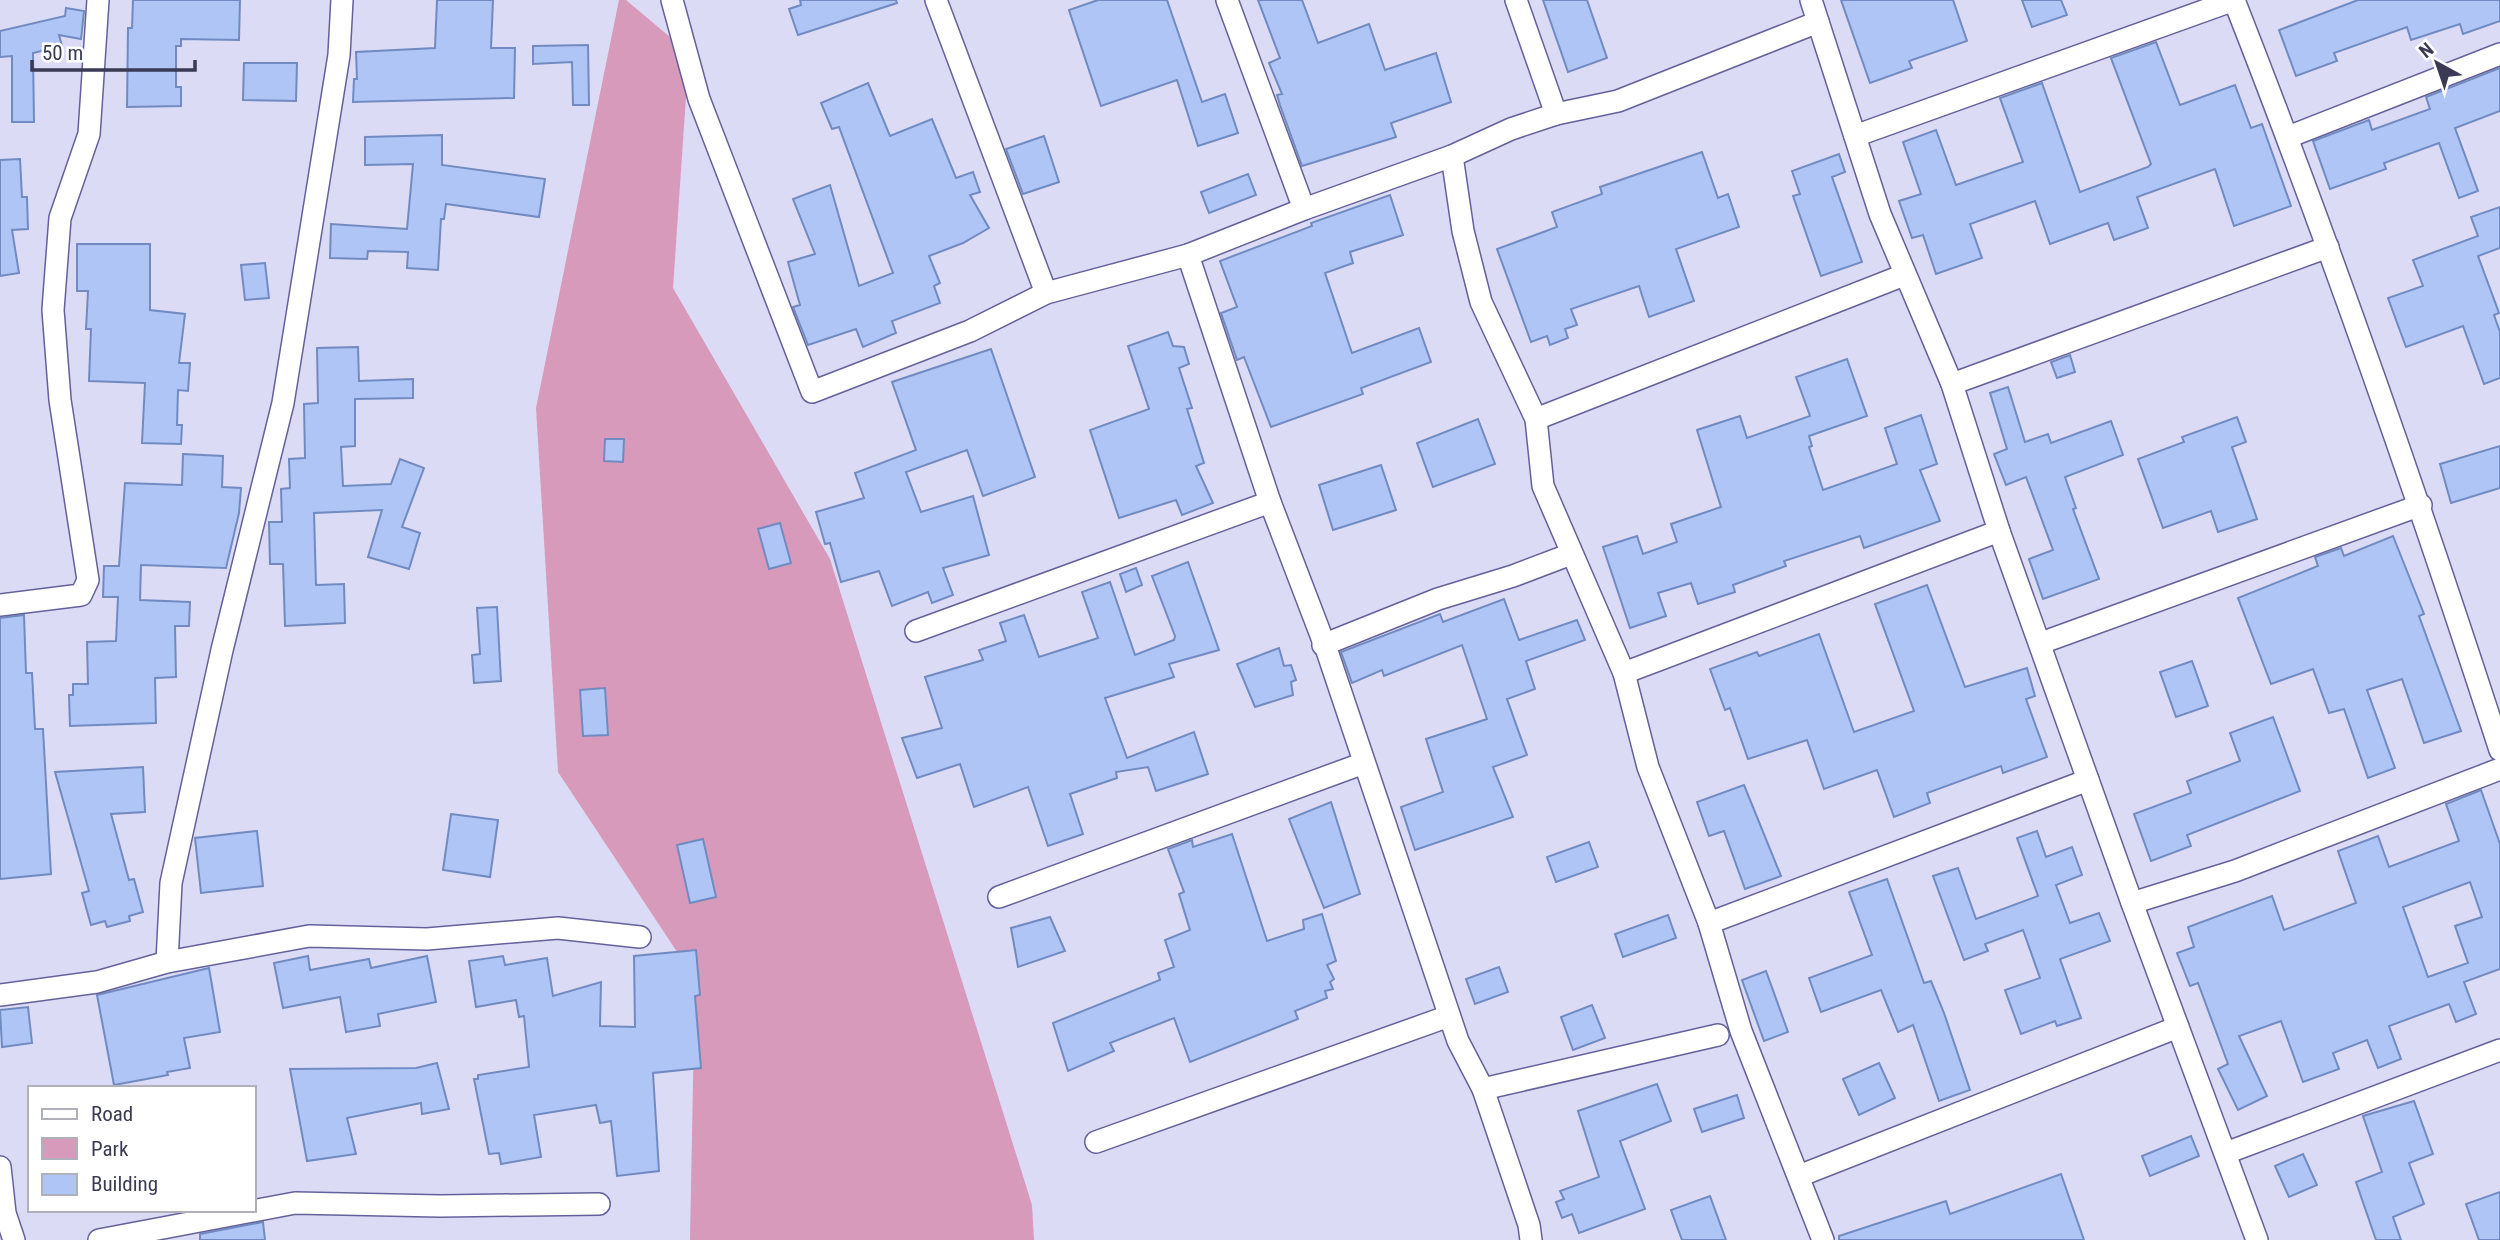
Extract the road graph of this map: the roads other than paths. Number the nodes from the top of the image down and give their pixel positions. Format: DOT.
graph roads {
  1 [pos="98,0"];
  2 [pos="342,0"];
  3 [pos="673,0"];
  4 [pos="936,0"];
  5 [pos="1227,0"];
  6 [pos="1516,0"];
  7 [pos="1811,0"];
  8 [pos="2234,0"];
  9 [pos="1818,22"];
  10 [pos="2500,54"];
  11 [pos="1556,114"];
  12 [pos="1855,136"];
  13 [pos="2288,137"];
  14 [pos="1452,156"];
  15 [pos="1304,209"];
  16 [pos="2328,247"];
  17 [pos="1188,255"];
  18 [pos="1904,275"];
  19 [pos="1046,293"];
  20 [pos="1952,384"];
  21 [pos="1535,419"];
  22 [pos="1270,502"];
  23 [pos="2421,505"];
  24 [pos="1999,531"];
  25 [pos="1571,554"];
  26 [pos="0,605"];
  27 [pos="916,631"];
  28 [pos="2041,643"];
  29 [pos="1323,645"];
  30 [pos="1624,673"];
  31 [pos="2500,750"];
  32 [pos="1364,763"];
  33 [pos="2500,769"];
  34 [pos="2088,780"];
  35 [pos="999,897"];
  36 [pos="2132,903"];
  37 [pos="1709,923"];
  38 [pos="640,937"];
  39 [pos="167,962"];
  40 [pos="0,995"];
  41 [pos="1449,1016"];
  42 [pos="2178,1027"];
  43 [pos="1718,1035"];
  44 [pos="2500,1050"];
  45 [pos="1483,1089"];
  46 [pos="1096,1143"];
  47 [pos="2226,1153"];
  48 [pos="0,1167"];
  49 [pos="1799,1176"];
  50 [pos="599,1204"];
  51 [pos="256,1210"];
  52 [pos="247,1212"];
  53 [pos="2,1214"];
  54 [pos="14,1240"];
  55 [pos="99,1240"];
  56 [pos="1531,1240"];
  57 [pos="1823,1240"];
  58 [pos="2257,1240"];
  1 -- 26 [label="street"];
  2 -- 39 [label="street"];
  3 -- 19 [label="street"];
  4 -- 19 [label="street"];
  5 -- 15 [label="street"];
  6 -- 11 [label="street"];
  7 -- 9 [label="street"];
  8 -- 12 [label="street"];
  8 -- 13 [label="street"];
  9 -- 11 [label="street"];
  9 -- 12 [label="street"];
  10 -- 13 [label="street"];
  11 -- 14 [label="street"];
  12 -- 18 [label="street"];
  13 -- 16 [label="street"];
  14 -- 15 [label="street"];
  14 -- 21 [label="street"];
  15 -- 17 [label="street"];
  16 -- 20 [label="street"];
  16 -- 23 [label="street"];
  17 -- 19 [label="street"];
  17 -- 22 [label="street"];
  18 -- 20 [label="street"];
  18 -- 21 [label="street"];
  20 -- 24 [label="street"];
  21 -- 25 [label="street"];
  22 -- 27 [label="street"];
  22 -- 29 [label="street"];
  23 -- 28 [label="street"];
  23 -- 31 [label="street"];
  24 -- 28 [label="street"];
  24 -- 30 [label="street"];
  25 -- 29 [label="street"];
  25 -- 30 [label="street"];
  28 -- 34 [label="street"];
  29 -- 32 [label="street"];
  30 -- 37 [label="street"];
  32 -- 35 [label="street"];
  32 -- 41 [label="street"];
  33 -- 36 [label="street"];
  34 -- 36 [label="street"];
  34 -- 37 [label="street"];
  36 -- 42 [label="street"];
  37 -- 49 [label="street"];
  38 -- 39 [label="street"];
  39 -- 40 [label="street"];
  41 -- 45 [label="street"];
  41 -- 46 [label="street"];
  42 -- 47 [label="street"];
  42 -- 49 [label="street"];
  43 -- 45 [label="street"];
  44 -- 47 [label="street"];
  45 -- 56 [label="street"];
  47 -- 58 [label="street"];
  48 -- 53 [label="street"];
  49 -- 57 [label="street"];
  50 -- 51 [label="street"];
  52 -- 55 [label="street"];
  53 -- 54 [label="street"];
}
